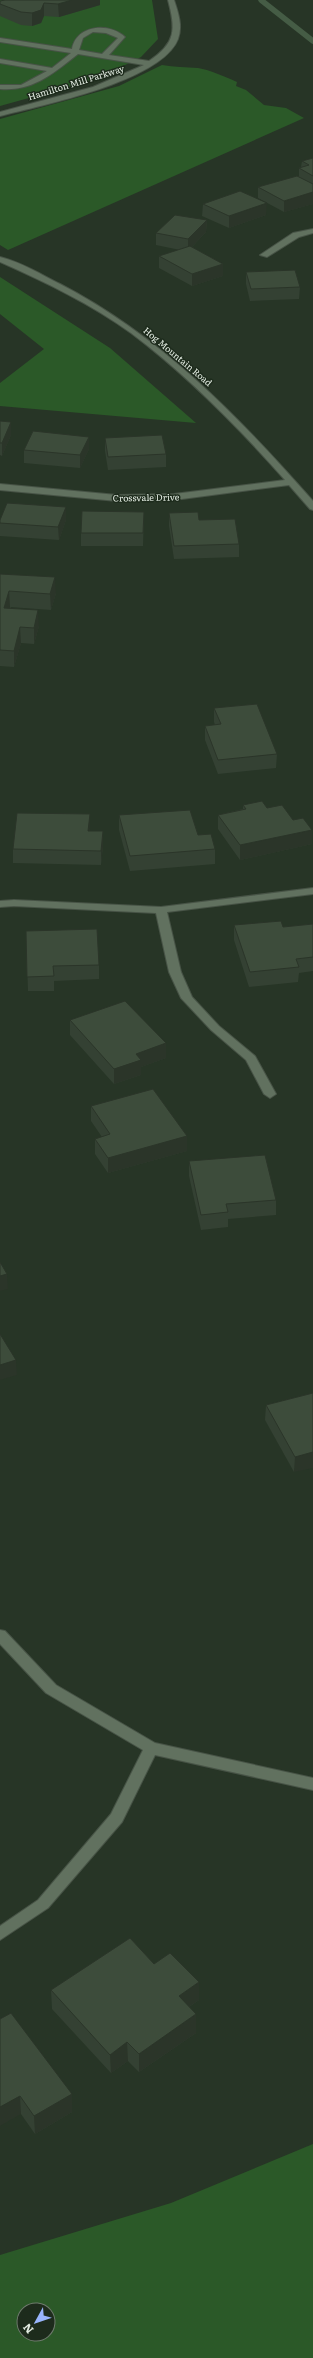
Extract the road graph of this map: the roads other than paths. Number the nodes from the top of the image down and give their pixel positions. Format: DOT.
graph roads {
  1 [pos="171,0"];
  2 [pos="0,40"];
  3 [pos="75,53"];
  4 [pos="104,56"];
  5 [pos="0,61"];
  6 [pos="152,64"];
  7 [pos="52,70"];
  8 [pos="0,87"];
  9 [pos="0,114"];
  10 [pos="313,231"];
  11 [pos="264,255"];
  12 [pos="0,259"];
  13 [pos="292,482"];
  14 [pos="0,487"];
  15 [pos="313,507"];
  16 [pos="313,891"];
  17 [pos="0,904"];
  18 [pos="161,910"];
  19 [pos="270,1094"];
  20 [pos="0,1635"];
  21 [pos="151,1748"];
  22 [pos="313,1784"];
  23 [pos="0,1934"];
  1 -- 6 [label="street, Hamilton Mill Parkway"];
  2 -- 3 [label="street"];
  3 -- 4 [label="street"];
  3 -- 4 [label="street"];
  3 -- 7 [label="street"];
  4 -- 6 [label="street"];
  5 -- 7 [label="street"];
  6 -- 9 [label="street, Hamilton Mill Parkway"];
  7 -- 8 [label="street"];
  10 -- 11 [label="street"];
  12 -- 13 [label="street, Hog Mountain Road"];
  13 -- 14 [label="street, Crossvale Drive"];
  13 -- 15 [label="street, Hog Mountain Road"];
  16 -- 18 [label="street"];
  17 -- 18 [label="street"];
  18 -- 19 [label="street"];
  20 -- 21 [label="street"];
  21 -- 22 [label="street"];
  21 -- 23 [label="street"];
}
